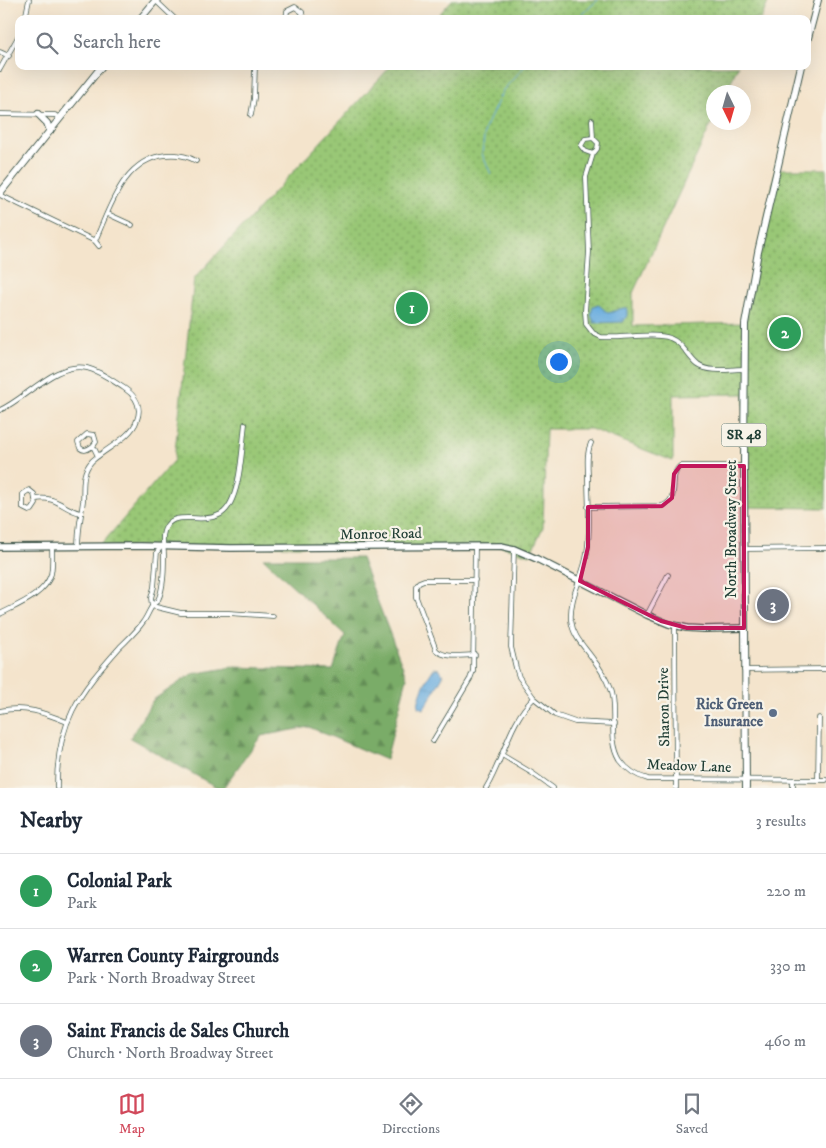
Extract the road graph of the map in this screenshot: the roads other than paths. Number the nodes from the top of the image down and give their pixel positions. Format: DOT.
graph roads {
  1 [pos="29,0"];
  2 [pos="155,0"];
  3 [pos="296,0"];
  4 [pos="818,0"];
  5 [pos="295,7"];
  6 [pos="26,15"];
  7 [pos="143,15"];
  8 [pos="171,15"];
  9 [pos="286,15"];
  10 [pos="302,15"];
  11 [pos="811,27"];
  12 [pos="15,43"];
  13 [pos="0,52"];
  14 [pos="8,56"];
  15 [pos="0,69"];
  16 [pos="99,70"];
  17 [pos="255,70"];
  18 [pos="800,70"];
  19 [pos="0,114"];
  20 [pos="38,114"];
  21 [pos="251,115"];
  22 [pos="60,119"];
  23 [pos="592,120"];
  24 [pos="50,131"];
  25 [pos="593,138"];
  26 [pos="593,154"];
  27 [pos="196,160"];
  28 [pos="0,194"];
  29 [pos="108,214"];
  30 [pos="132,226"];
  31 [pos="95,241"];
  32 [pos="99,246"];
  33 [pos="744,369"];
  34 [pos="0,410"];
  35 [pos="245,424"];
  36 [pos="591,443"];
  37 [pos="93,446"];
  38 [pos="98,456"];
  39 [pos="744,466"];
  40 [pos="35,499"];
  41 [pos="588,507"];
  42 [pos="80,514"];
  43 [pos="52,546"];
  44 [pos="78,546"];
  45 [pos="162,546"];
  46 [pos="475,546"];
  47 [pos="0,547"];
  48 [pos="826,548"];
  49 [pos="514,549"];
  50 [pos="744,549"];
  51 [pos="668,575"];
  52 [pos="475,580"];
  53 [pos="580,581"];
  54 [pos="152,606"];
  55 [pos="0,614"];
  56 [pos="647,615"];
  57 [pos="273,616"];
  58 [pos="676,626"];
  59 [pos="744,628"];
  60 [pos="475,655"];
  61 [pos="826,669"];
  62 [pos="744,670"];
  63 [pos="534,698"];
  64 [pos="0,712"];
  65 [pos="819,718"];
  66 [pos="67,722"];
  67 [pos="614,724"];
  68 [pos="433,741"];
  69 [pos="502,755"];
  70 [pos="745,779"];
  71 [pos="676,780"];
  72 [pos="793,780"];
  73 [pos="818,780"];
  74 [pos="826,780"];
  75 [pos="56,788"];
  76 [pos="486,788"];
  77 [pos="553,788"];
  78 [pos="676,788"];
  79 [pos="746,788"];
  80 [pos="793,788"];
  1 -- 6 [label="street"];
  2 -- 7 [label="main road"];
  2 -- 8 [label="street"];
  3 -- 5 [label="street"];
  4 -- 11 [label="main road"];
  5 -- 9 [label="street"];
  5 -- 10 [label="street"];
  12 -- 14 [label="street"];
  13 -- 14 [label="street"];
  14 -- 15 [label="street"];
  16 -- 22 [label="main road"];
  17 -- 21 [label="street"];
  18 -- 33 [label="main road, North Broadway Street / SR 48"];
  19 -- 20 [label="street"];
  20 -- 22 [label="street"];
  20 -- 24 [label="main road"];
  22 -- 24 [label="main road"];
  23 -- 25 [label="street"];
  24 -- 28 [label="main road"];
  25 -- 26 [label="street"];
  25 -- 26 [label="street"];
  26 -- 33 [label="street"];
  27 -- 29 [label="street"];
  28 -- 31 [label="street"];
  29 -- 30 [label="street"];
  29 -- 31 [label="street"];
  31 -- 32 [label="street"];
  33 -- 39 [label="main road, North Broadway Street / SR 48"];
  34 -- 38 [label="street"];
  35 -- 45 [label="street"];
  36 -- 41 [label="street, Meadow Lane"];
  37 -- 37 [label="street"];
  37 -- 38 [label="street"];
  38 -- 42 [label="street"];
  39 -- 41 [label="street"];
  39 -- 50 [label="main road, North Broadway Street / SR 48"];
  40 -- 40 [label="street"];
  40 -- 42 [label="street"];
  41 -- 53 [label="street, Meadow Lane"];
  42 -- 44 [label="street"];
  43 -- 44 [label="street, Monroe Road"];
  43 -- 47 [label="street, Monroe Road"];
  43 -- 55 [label="street"];
  44 -- 45 [label="street, Monroe Road"];
  45 -- 46 [label="street, Monroe Road"];
  45 -- 54 [label="street"];
  45 -- 54 [label="street"];
  46 -- 49 [label="street, Monroe Road"];
  46 -- 52 [label="street"];
  48 -- 50 [label="street"];
  49 -- 53 [label="street, Monroe Road"];
  49 -- 63 [label="street"];
  50 -- 59 [label="main road, North Broadway Street / SR 48"];
  51 -- 56 [label="street"];
  52 -- 60 [label="street"];
  52 -- 60 [label="street"];
  53 -- 56 [label="street, Monroe Road"];
  53 -- 67 [label="street, Meadow Lane"];
  54 -- 57 [label="street"];
  54 -- 66 [label="street"];
  56 -- 58 [label="street, Monroe Road"];
  58 -- 59 [label="street, Monroe Road"];
  58 -- 71 [label="street, Sharon Drive"];
  59 -- 62 [label="main road, North Broadway Street / SR 48"];
  60 -- 68 [label="street"];
  61 -- 62 [label="street"];
  62 -- 70 [label="main road, North Broadway Street / SR 48"];
  63 -- 67 [label="street"];
  63 -- 69 [label="street"];
  64 -- 66 [label="street"];
  65 -- 73 [label="street"];
  66 -- 75 [label="street"];
  67 -- 71 [label="street, Meadow Lane"];
  69 -- 76 [label="street"];
  69 -- 77 [label="street"];
  70 -- 71 [label="street, Meadow Lane"];
  70 -- 72 [label="street, Meadow Lane"];
  70 -- 79 [label="main road, North Broadway Street / SR 48"];
  71 -- 78 [label="street, Sharon Drive"];
  72 -- 73 [label="street, Meadow Lane"];
  72 -- 80 [label="street"];
  73 -- 74 [label="street, Meadow Lane"];
}
